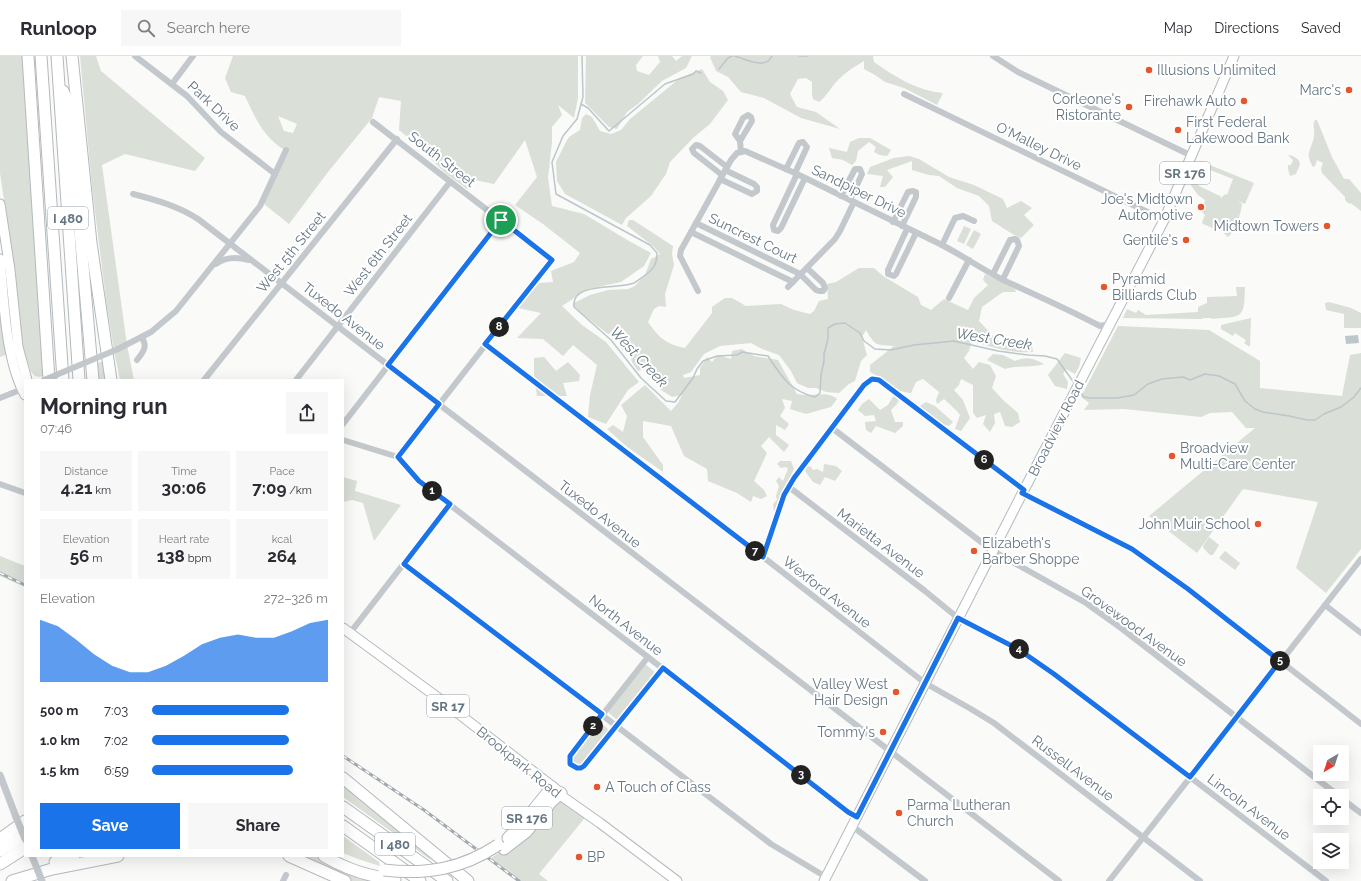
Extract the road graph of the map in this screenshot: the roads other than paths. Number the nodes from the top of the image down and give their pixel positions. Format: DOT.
graph roads {
  1 [pos="28,56"];
  2 [pos="41,56"];
  3 [pos="57,56"];
  4 [pos="72,56"];
  5 [pos="135,56"];
  6 [pos="193,56"];
  7 [pos="993,56"];
  8 [pos="1234,56"];
  9 [pos="59,80"];
  10 [pos="172,84"];
  11 [pos="904,94"];
  12 [pos="373,122"];
  13 [pos="397,139"];
  14 [pos="740,141"];
  15 [pos="286,150"];
  16 [pos="741,152"];
  17 [pos="1192,156"];
  18 [pos="786,169"];
  19 [pos="724,173"];
  20 [pos="275,174"];
  21 [pos="796,174"];
  22 [pos="805,178"];
  23 [pos="450,182"];
  24 [pos="133,194"];
  25 [pos="841,196"];
  26 [pos="852,201"];
  27 [pos="0,204"];
  28 [pos="501,220"];
  29 [pos="1164,220"];
  30 [pos="974,221"];
  31 [pos="893,222"];
  32 [pos="696,223"];
  33 [pos="905,227"];
  34 [pos="691,232"];
  35 [pos="916,233"];
  36 [pos="231,244"];
  37 [pos="942,245"];
  38 [pos="0,259"];
  39 [pos="969,260"];
  40 [pos="256,263"];
  41 [pos="211,268"];
  42 [pos="807,268"];
  43 [pos="800,274"];
  44 [pos="993,274"];
  45 [pos="1003,279"];
  46 [pos="793,282"];
  47 [pos="282,283"];
  48 [pos="788,287"];
  49 [pos="698,291"];
  50 [pos="949,298"];
  51 [pos="1110,324"];
  52 [pos="338,325"];
  53 [pos="142,338"];
  54 [pos="485,344"];
  55 [pos="137,360"];
  56 [pos="388,365"];
  57 [pos="27,379"];
  58 [pos="46,379"];
  59 [pos="49,379"];
  60 [pos="63,379"];
  61 [pos="79,379"];
  62 [pos="93,379"];
  63 [pos="111,379"];
  64 [pos="205,379"];
  65 [pos="297,379"];
  66 [pos="24,391"];
  67 [pos="0,398"];
  68 [pos="439,404"];
  69 [pos="344,423"];
  70 [pos="832,428"];
  71 [pos="344,440"];
  72 [pos="398,457"];
  73 [pos="0,484"];
  74 [pos="789,487"];
  75 [pos="1023,491"];
  76 [pos="24,493"];
  77 [pos="450,504"];
  78 [pos="993,551"];
  79 [pos="763,557"];
  80 [pos="1361,559"];
  81 [pos="404,564"];
  82 [pos="1325,605"];
  83 [pos="958,618"];
  84 [pos="346,631"];
  85 [pos="1361,633"];
  86 [pos="648,657"];
  87 [pos="1280,661"];
  88 [pos="663,668"];
  89 [pos="925,684"];
  90 [pos="602,714"];
  91 [pos="1237,717"];
  92 [pos="1361,724"];
  93 [pos="617,726"];
  94 [pos="890,751"];
  95 [pos="0,775"];
  96 [pos="1190,777"];
  97 [pos="344,779"];
  98 [pos="552,786"];
  99 [pos="1330,789"];
  100 [pos="561,793"];
  101 [pos="1349,805"];
  102 [pos="344,808"];
  103 [pos="1361,814"];
  104 [pos="857,817"];
  105 [pos="21,819"];
  106 [pos="852,826"];
  107 [pos="344,827"];
  108 [pos="24,836"];
  109 [pos="1143,837"];
  110 [pos="0,839"];
  111 [pos="501,847"];
  112 [pos="24,849"];
  113 [pos="0,851"];
  114 [pos="32,857"];
  115 [pos="71,857"];
  116 [pos="113,857"];
  117 [pos="291,857"];
  118 [pos="326,857"];
  119 [pos="342,857"];
  120 [pos="0,864"];
  121 [pos="286,875"];
  122 [pos="825,879"];
  123 [pos="4,881"];
  124 [pos="12,881"];
  125 [pos="42,881"];
  126 [pos="282,881"];
  127 [pos="345,881"];
  128 [pos="420,881"];
  129 [pos="447,881"];
  130 [pos="468,881"];
  131 [pos="677,881"];
  132 [pos="925,881"];
  133 [pos="1059,881"];
  134 [pos="1109,881"];
  135 [pos="1200,881"];
  136 [pos="1326,881"];
  1 -- 59 [label="highway"];
  2 -- 60 [label="highway, I 480"];
  3 -- 9 [label="highway, I 480"];
  4 -- 63 [label="highway"];
  5 -- 10 [label="street, Park Drive"];
  6 -- 10 [label="street"];
  7 -- 17 [label="street"];
  8 -- 17 [label="main road, Broadview Road / SR 176"];
  9 -- 61 [label="highway, I 480"];
  9 -- 62 [label="highway"];
  10 -- 20 [label="street, Park Drive"];
  11 -- 29 [label="street, O'Malley Drive"];
  12 -- 13 [label="street, South Street"];
  13 -- 23 [label="street, South Street"];
  13 -- 47 [label="street, West 5th Street"];
  14 -- 16 [label="street"];
  15 -- 20 [label="street"];
  16 -- 18 [label="street, Sandpiper Drive"];
  16 -- 19 [label="street"];
  17 -- 29 [label="main road, Broadview Road / SR 176"];
  18 -- 21 [label="street, Sandpiper Drive"];
  18 -- 21 [label="street"];
  19 -- 19 [label="street"];
  19 -- 19 [label="street"];
  19 -- 32 [label="street"];
  20 -- 36 [label="street"];
  21 -- 22 [label="street, Sandpiper Drive"];
  21 -- 22 [label="street"];
  22 -- 25 [label="street, Sandpiper Drive"];
  23 -- 28 [label="street, South Street"];
  23 -- 52 [label="street, West 6th Street"];
  24 -- 36 [label="street, Tuxedo Avenue"];
  25 -- 26 [label="street, Sandpiper Drive"];
  25 -- 26 [label="street"];
  26 -- 31 [label="street, Sandpiper Drive"];
  26 -- 42 [label="street"];
  27 -- 57 [label="main road"];
  28 -- 54 [label="street, South Street"];
  28 -- 56 [label="street"];
  29 -- 51 [label="main road, Broadview Road / SR 176"];
  30 -- 37 [label="street"];
  31 -- 33 [label="street, Sandpiper Drive"];
  31 -- 33 [label="street"];
  32 -- 34 [label="street"];
  32 -- 43 [label="street, Suncrest Court"];
  33 -- 35 [label="street, Sandpiper Drive"];
  33 -- 35 [label="street"];
  34 -- 46 [label="street"];
  34 -- 49 [label="street"];
  35 -- 37 [label="street, Sandpiper Drive"];
  36 -- 40 [label="street, Tuxedo Avenue"];
  36 -- 41 [label="street"];
  37 -- 39 [label="street, Sandpiper Drive"];
  38 -- 66 [label="main road"];
  39 -- 44 [label="street, Sandpiper Drive"];
  39 -- 50 [label="street"];
  40 -- 41 [label="street"];
  40 -- 47 [label="street, Tuxedo Avenue"];
  41 -- 53 [label="street"];
  42 -- 43 [label="street"];
  42 -- 43 [label="street, Suncrest Court"];
  43 -- 46 [label="street"];
  44 -- 45 [label="street, Sandpiper Drive"];
  44 -- 45 [label="street"];
  45 -- 51 [label="street, Sandpiper Drive"];
  46 -- 48 [label="street"];
  47 -- 52 [label="street, Tuxedo Avenue"];
  47 -- 64 [label="street, West 5th Street"];
  51 -- 75 [label="main road, Broadview Road / SR 176"];
  52 -- 56 [label="street, Tuxedo Avenue"];
  52 -- 65 [label="street, West 6th Street"];
  53 -- 55 [label="street"];
  53 -- 58 [label="street, bridge"];
  54 -- 68 [label="street"];
  54 -- 79 [label="street, Wexford Avenue"];
  56 -- 68 [label="street, Tuxedo Avenue"];
  56 -- 69 [label="street"];
  66 -- 67 [label="street"];
  68 -- 72 [label="street"];
  68 -- 94 [label="street, Tuxedo Avenue"];
  70 -- 74 [label="street"];
  70 -- 75 [label="street"];
  70 -- 78 [label="street, Grovewood Avenue"];
  71 -- 72 [label="street"];
  72 -- 77 [label="street, North Avenue"];
  73 -- 76 [label="street"];
  74 -- 79 [label="street"];
  74 -- 83 [label="street, Marietta Avenue"];
  75 -- 78 [label="main road, Broadview Road / SR 176"];
  75 -- 87 [label="street"];
  77 -- 81 [label="street"];
  77 -- 86 [label="street, North Avenue"];
  78 -- 83 [label="main road, Broadview Road / SR 176"];
  78 -- 91 [label="street, Grovewood Avenue"];
  79 -- 89 [label="street, Wexford Avenue"];
  80 -- 82 [label="street"];
  81 -- 84 [label="street"];
  81 -- 90 [label="street"];
  82 -- 85 [label="street"];
  82 -- 87 [label="street"];
  83 -- 89 [label="main road, Broadview Road / SR 176"];
  83 -- 96 [label="street, Lincoln Avenue"];
  84 -- 98 [label="main road, Brookpark Road / SR 17"];
  86 -- 88 [label="street, North Avenue"];
  86 -- 90 [label="street"];
  87 -- 91 [label="street"];
  87 -- 92 [label="street"];
  88 -- 93 [label="street"];
  88 -- 104 [label="street, North Avenue"];
  89 -- 94 [label="main road, Broadview Road / SR 176"];
  89 -- 109 [label="street, Russell Avenue"];
  90 -- 93 [label="street"];
  90 -- 93 [label="street"];
  91 -- 96 [label="street"];
  91 -- 99 [label="street, Grovewood Avenue"];
  93 -- 122 [label="street"];
  94 -- 104 [label="main road, Broadview Road / SR 176"];
  94 -- 133 [label="street, Tuxedo Avenue"];
  95 -- 105 [label="street"];
  96 -- 109 [label="street"];
  96 -- 136 [label="street, Lincoln Avenue"];
  97 -- 130 [label="highway"];
  98 -- 100 [label="main road, Brookpark Road / SR 17"];
  98 -- 111 [label="highway, SR 176"];
  100 -- 111 [label="highway, SR 176"];
  100 -- 131 [label="main road, Brookpark Road / SR 17"];
  101 -- 103 [label="street"];
  102 -- 129 [label="highway, I 480"];
  104 -- 106 [label="main road, Broadview Road / SR 176"];
  105 -- 108 [label="street, bridge"];
  105 -- 110 [label="highway"];
  106 -- 122 [label="main road, Broadview Road / SR 176"];
  106 -- 132 [label="street"];
  107 -- 128 [label="highway, I 480"];
  108 -- 113 [label="highway"];
  109 -- 134 [label="street"];
  109 -- 135 [label="street, Russell Avenue"];
  111 -- 118 [label="highway, SR 176"];
  111 -- 119 [label="highway, SR 176, bridge"];
  112 -- 120 [label="highway"];
  114 -- 125 [label="street, bridge"];
  115 -- 123 [label="highway"];
  116 -- 124 [label="highway"];
  117 -- 127 [label="highway"];
  121 -- 126 [label="street"];
}
